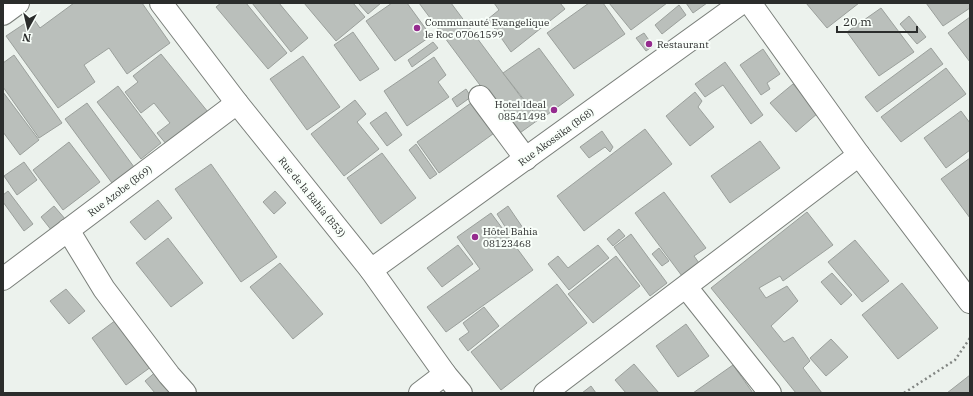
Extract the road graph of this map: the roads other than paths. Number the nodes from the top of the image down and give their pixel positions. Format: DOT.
graph roads {
  1 [pos="18,3"];
  2 [pos="161,3"];
  3 [pos="741,3"];
  4 [pos="750,3"];
  5 [pos="3,14"];
  6 [pos="480,96"];
  7 [pos="237,103"];
  8 [pos="859,155"];
  9 [pos="526,159"];
  10 [pos="68,230"];
  11 [pos="371,270"];
  12 [pos="3,279"];
  13 [pos="686,287"];
  14 [pos="970,302"];
  15 [pos="446,374"];
  16 [pos="185,393"];
  17 [pos="420,393"];
  18 [pos="461,393"];
  19 [pos="545,393"];
  20 [pos="770,393"];
  1 -- 5 [label="street"];
  2 -- 7 [label="street, Rue de la Bahia (B53)"];
  3 -- 9 [label="street, Rue Akossika (B68)"];
  4 -- 8 [label="street"];
  6 -- 9 [label="street"];
  7 -- 10 [label="street, Rue Azobe (B69)"];
  7 -- 11 [label="street, Rue de la Bahia (B53)"];
  8 -- 13 [label="street"];
  8 -- 14 [label="street"];
  9 -- 11 [label="street, Rue Akossika (B68)"];
  10 -- 12 [label="street, Rue Azobe (B69)"];
  10 -- 16 [label="street"];
  11 -- 15 [label="street, Rue de la Bahia (B53)"];
  13 -- 19 [label="street"];
  13 -- 20 [label="street"];
  15 -- 17 [label="street"];
  15 -- 18 [label="street, Rue de la Bahia (B53)"];
}
